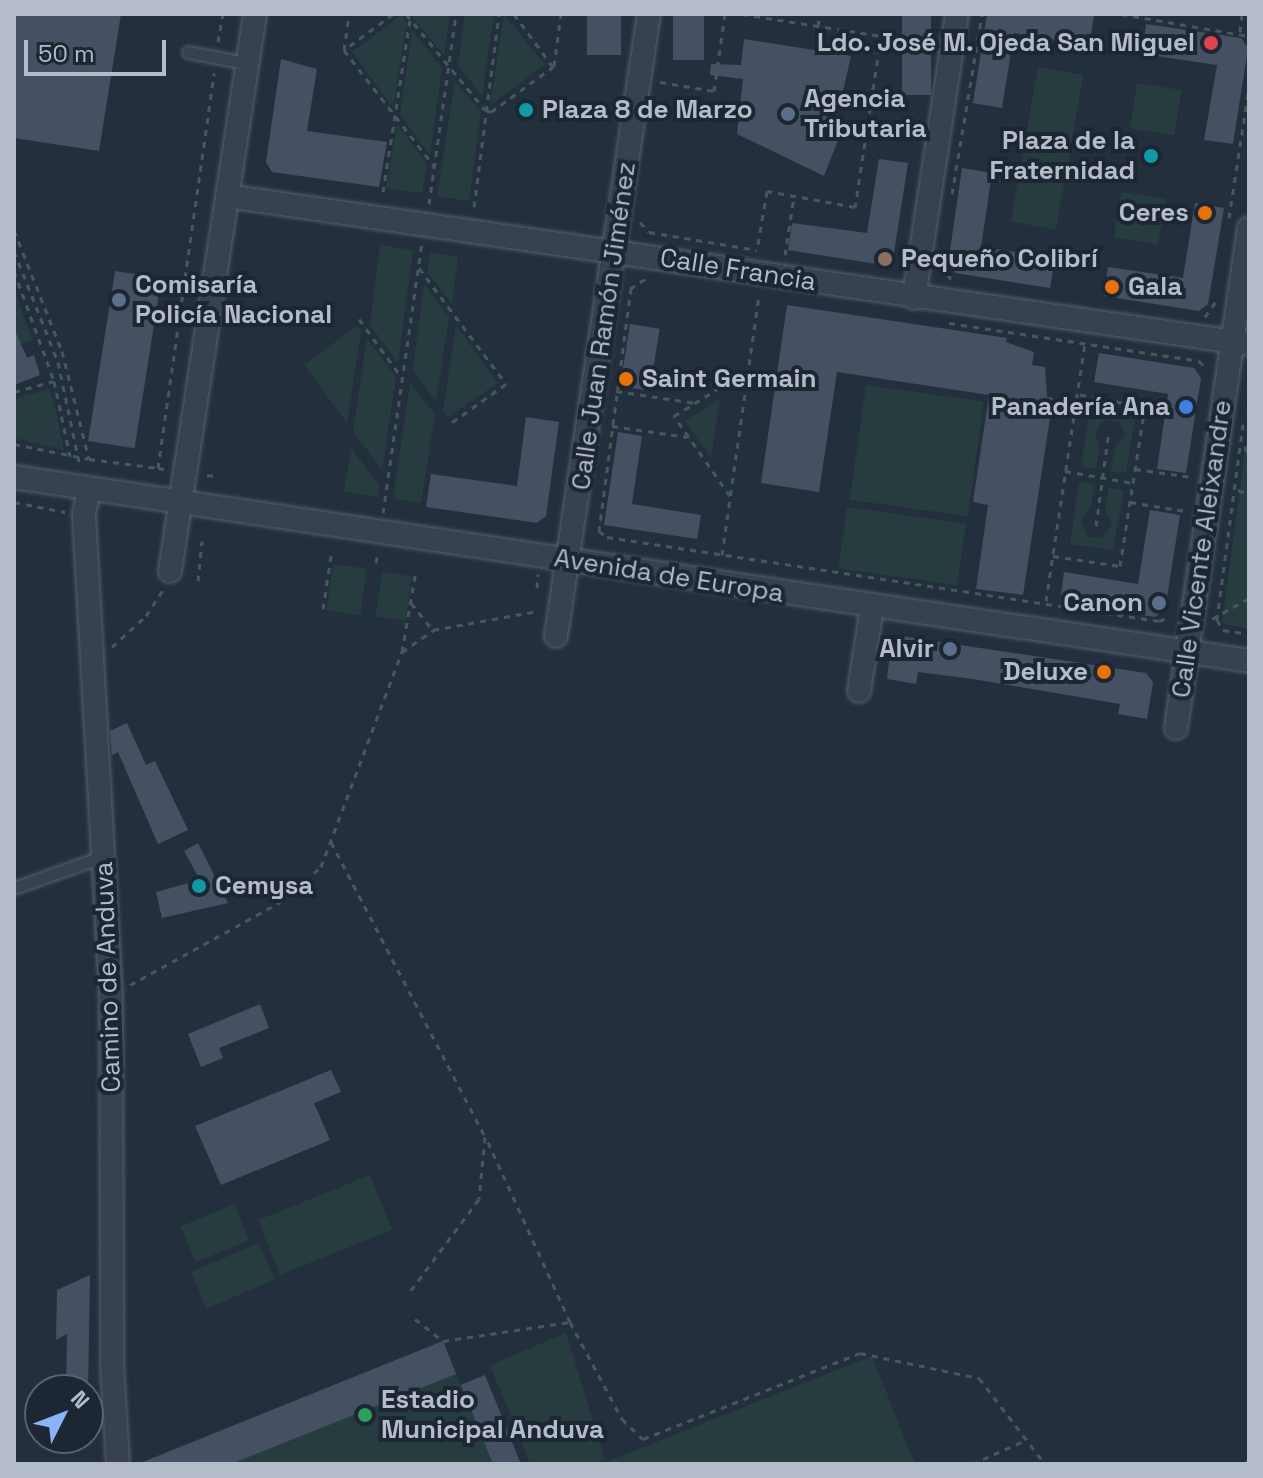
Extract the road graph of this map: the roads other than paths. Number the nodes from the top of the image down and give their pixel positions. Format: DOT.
graph roads {
  1 [pos="255,14"];
  2 [pos="649,14"];
  3 [pos="957,14"];
  4 [pos="188,52"];
  5 [pos="247,63"];
  6 [pos="227,196"];
  7 [pos="1239,225"];
  8 [pos="614,251"];
  9 [pos="914,298"];
  10 [pos="1241,343"];
  11 [pos="14,477"];
  12 [pos="89,490"];
  13 [pos="181,504"];
  14 [pos="570,561"];
  15 [pos="170,571"];
  16 [pos="872,607"];
  17 [pos="556,636"];
  18 [pos="1188,654"];
  19 [pos="1249,661"];
  20 [pos="859,691"];
  21 [pos="1176,728"];
  22 [pos="105,856"];
  23 [pos="14,888"];
  24 [pos="118,1464"];
  1 -- 5 [label="street"];
  2 -- 8 [label="street, Calle Juan Ramón Jiménez"];
  3 -- 9 [label="street"];
  4 -- 5 [label="lane"];
  5 -- 6 [label="street"];
  6 -- 8 [label="street, Calle Francia"];
  6 -- 13 [label="street"];
  7 -- 10 [label="street, Calle Vicente Aleixandre"];
  8 -- 9 [label="street, Calle Francia"];
  8 -- 14 [label="street, Calle Juan Ramón Jiménez"];
  9 -- 10 [label="street, Calle Francia"];
  10 -- 18 [label="street, Calle Vicente Aleixandre"];
  11 -- 12 [label="street, Avenida de Europa"];
  12 -- 13 [label="street, Avenida de Europa"];
  12 -- 22 [label="street, Camino de Anduva"];
  13 -- 14 [label="street, Avenida de Europa"];
  13 -- 15 [label="street"];
  14 -- 16 [label="street, Avenida de Europa"];
  14 -- 17 [label="street, Calle Juan Ramón Jiménez"];
  16 -- 18 [label="street, Avenida de Europa"];
  16 -- 20 [label="street"];
  18 -- 19 [label="street, Avenida de Europa"];
  18 -- 21 [label="street, Calle Vicente Aleixandre"];
  22 -- 23 [label="lane"];
  22 -- 24 [label="street, Camino de Anduva"];
}
